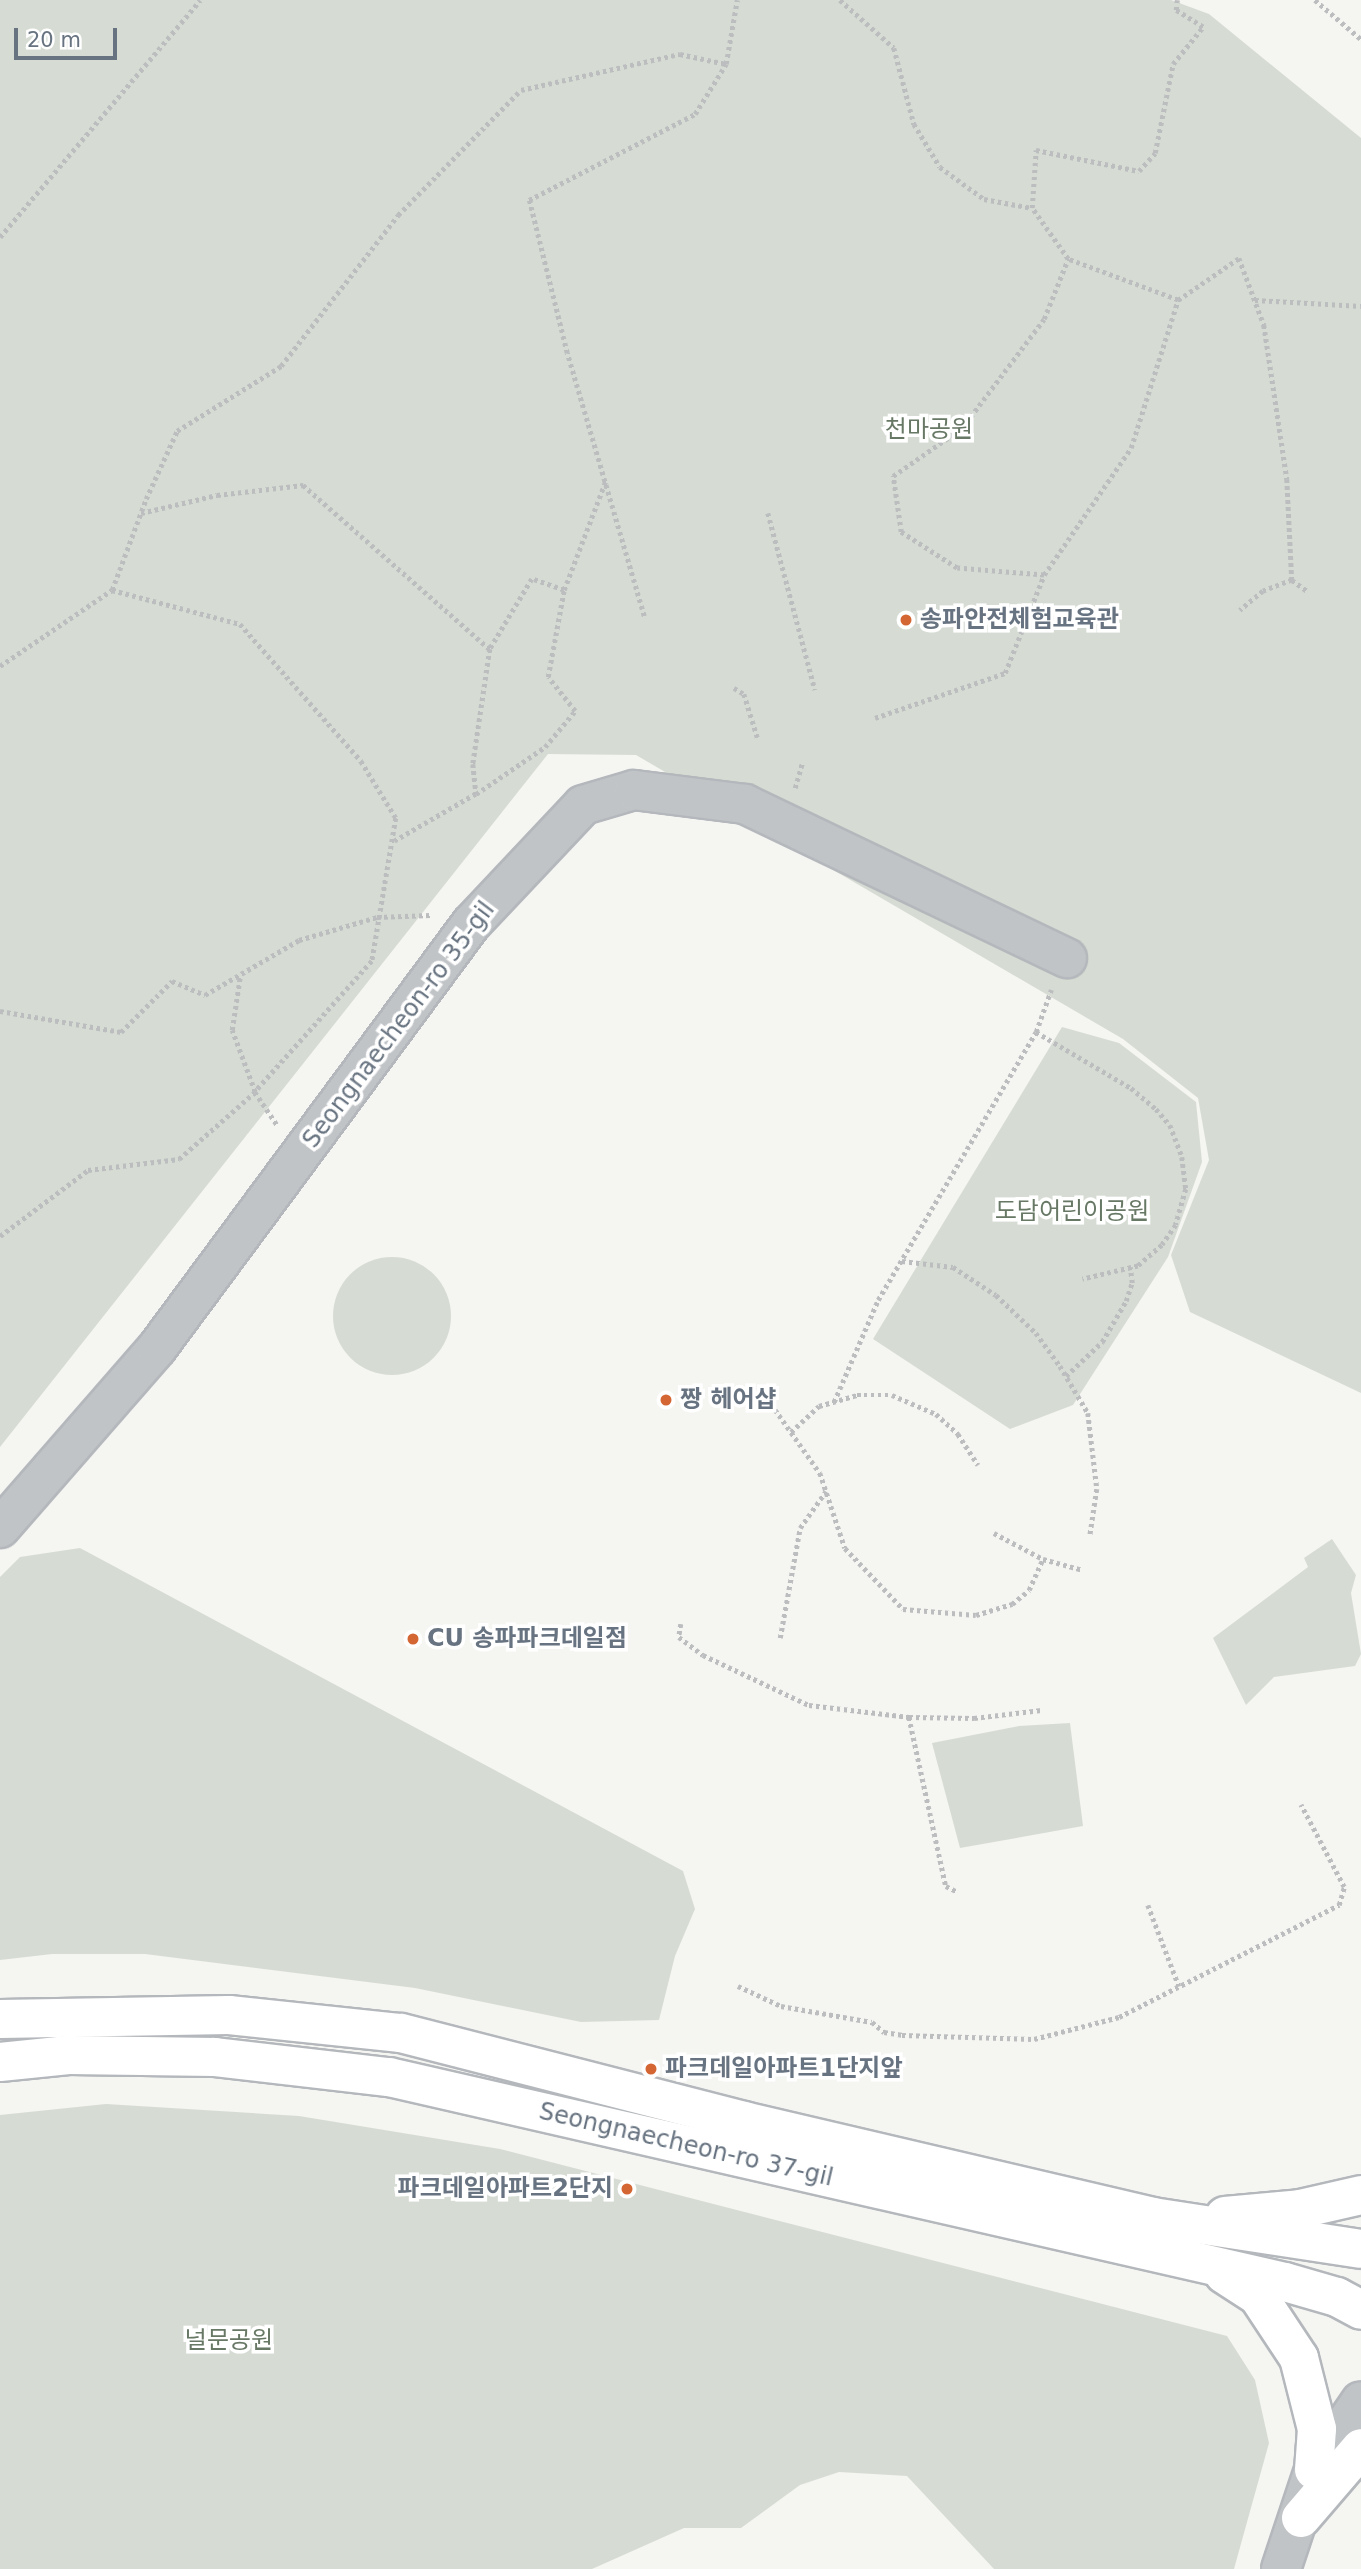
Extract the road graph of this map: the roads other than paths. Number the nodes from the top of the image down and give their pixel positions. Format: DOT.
graph roads {
  1 [pos="1067,958"];
  2 [pos="0,1528"];
  3 [pos="0,2019"];
  4 [pos="0,2062"];
  5 [pos="710,2112"];
  6 [pos="700,2149"];
  7 [pos="1361,2195"];
  8 [pos="1152,2217"];
  9 [pos="1361,2249"];
  10 [pos="1210,2266"];
  11 [pos="1361,2310"];
  12 [pos="1361,2401"];
  13 [pos="1361,2448"];
  14 [pos="1336,2473"];
  15 [pos="1301,2518"];
  16 [pos="1282,2569"];
  1 -- 2 [label="street, Seongnaecheon-ro 35-gil"];
  3 -- 5 [label="main road, Seongnaecheon-ro 37-gil"];
  4 -- 6 [label="main road, Seongnaecheon-ro 37-gil"];
  5 -- 6 [label="main road"];
  5 -- 8 [label="main road, Seongnaecheon-ro 37-gil"];
  6 -- 10 [label="main road, Seongnaecheon-ro 37-gil"];
  7 -- 8 [label="main road"];
  8 -- 9 [label="main road, Seongnaecheon-ro 37-gil"];
  10 -- 11 [label="main road, Seongnaecheon-ro 37-gil"];
  10 -- 14 [label="main road"];
  12 -- 14 [label="street"];
  13 -- 14 [label="main road"];
  14 -- 15 [label="main road"];
  15 -- 16 [label="street"];
}
